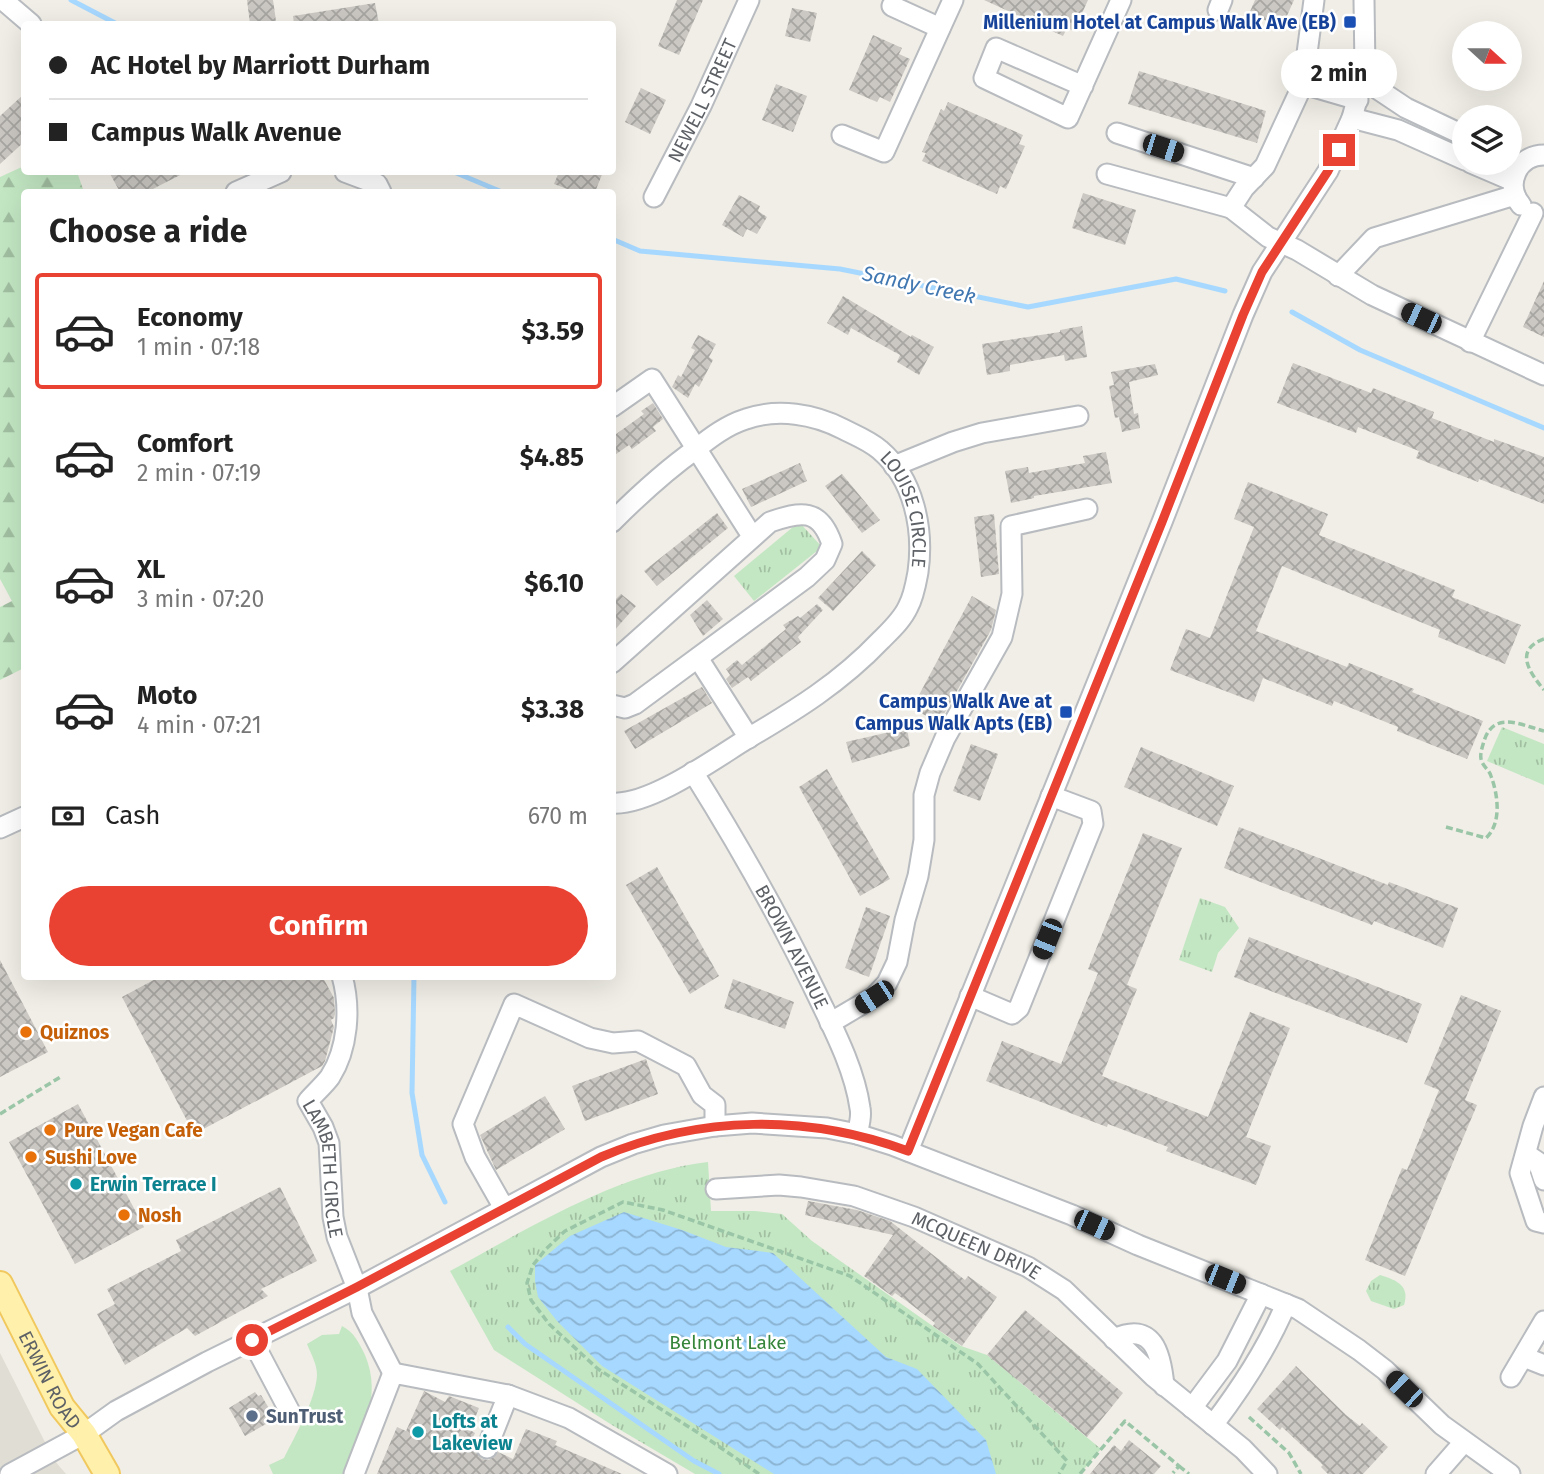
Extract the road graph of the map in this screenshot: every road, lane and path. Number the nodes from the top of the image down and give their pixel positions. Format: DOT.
graph roads {
  1 [pos="3,0"];
  2 [pos="749,0"];
  3 [pos="953,0"];
  4 [pos="1121,0"];
  5 [pos="1314,0"];
  6 [pos="1364,0"];
  7 [pos="892,6"];
  8 [pos="28,21"];
  9 [pos="940,28"];
  10 [pos="1364,80"];
  11 [pos="1303,84"];
  12 [pos="1083,86"];
  13 [pos="1355,109"];
  14 [pos="1452,130"];
  15 [pos="1117,133"];
  16 [pos="842,135"];
  17 [pos="1452,154"];
  18 [pos="1544,155"];
  19 [pos="1522,159"];
  20 [pos="1107,174"];
  21 [pos="353,175"];
  22 [pos="1492,175"];
  23 [pos="1515,175"];
  24 [pos="1254,178"];
  25 [pos="1514,188"];
  26 [pos="380,189"];
  27 [pos="654,197"];
  28 [pos="1231,208"];
  29 [pos="1538,214"];
  30 [pos="1281,243"];
  31 [pos="1338,276"];
  32 [pos="1471,342"];
  33 [pos="1544,375"];
  34 [pos="616,404"];
  35 [pos="1078,416"];
  36 [pos="697,448"];
  37 [pos="894,466"];
  38 [pos="1087,509"];
  39 [pos="616,518"];
  40 [pos="752,536"];
  41 [pos="1544,639"];
  42 [pos="698,658"];
  43 [pos="616,659"];
  44 [pos="1544,690"];
  45 [pos="616,706"];
  46 [pos="1544,731"];
  47 [pos="749,738"];
  48 [pos="693,772"];
  49 [pos="1051,796"];
  50 [pos="616,803"];
  51 [pos="21,818"];
  52 [pos="1446,827"];
  53 [pos="0,828"];
  54 [pos="342,980"];
  55 [pos="970,996"];
  56 [pos="830,1023"];
  57 [pos="62,1076"];
  58 [pos="1544,1097"];
  59 [pos="0,1114"];
  60 [pos="715,1126"];
  61 [pos="857,1134"];
  62 [pos="908,1151"];
  63 [pos="1538,1183"];
  64 [pos="716,1189"];
  65 [pos="504,1208"];
  66 [pos="1544,1223"];
  67 [pos="0,1284"];
  68 [pos="357,1287"];
  69 [pos="1261,1294"];
  70 [pos="1286,1304"];
  71 [pos="1544,1321"];
  72 [pos="252,1340"];
  73 [pos="1524,1357"];
  74 [pos="1544,1365"];
  75 [pos="393,1373"];
  76 [pos="1219,1373"];
  77 [pos="1511,1377"];
  78 [pos="1240,1389"];
  79 [pos="508,1395"];
  80 [pos="1192,1408"];
  81 [pos="290,1412"];
  82 [pos="1249,1417"];
  83 [pos="1213,1425"];
  84 [pos="84,1434"];
  85 [pos="1464,1442"];
  86 [pos="487,1448"];
  87 [pos="1179,1466"];
  88 [pos="1437,1473"];
  89 [pos="10,1474"];
  90 [pos="107,1474"];
  91 [pos="354,1474"];
  92 [pos="667,1474"];
  93 [pos="759,1474"];
  94 [pos="1059,1474"];
  95 [pos="1080,1474"];
  96 [pos="1173,1474"];
  97 [pos="1189,1474"];
  98 [pos="1267,1474"];
  99 [pos="1301,1474"];
  100 [pos="1510,1474"];
  1 -- 8 [label="street"];
  2 -- 27 [label="street, NEWELL STREET"];
  3 -- 9 [label="street"];
  4 -- 12 [label="street"];
  5 -- 11 [label="street"];
  6 -- 10 [label="street"];
  7 -- 9 [label="street"];
  9 -- 16 [label="street"];
  10 -- 13 [label="street"];
  10 -- 14 [label="street"];
  11 -- 13 [label="street"];
  11 -- 24 [label="street"];
  12 -- 12 [label="street"];
  13 -- 17 [label="street"];
  13 -- 30 [label="street"];
  15 -- 24 [label="street"];
  18 -- 19 [label="street"];
  20 -- 28 [label="street"];
  21 -- 26 [label="street"];
  22 -- 25 [label="street"];
  23 -- 25 [label="street"];
  24 -- 28 [label="street"];
  25 -- 29 [label="street"];
  25 -- 31 [label="street"];
  28 -- 30 [label="street"];
  29 -- 32 [label="street"];
  30 -- 31 [label="street"];
  30 -- 49 [label="street"];
  31 -- 32 [label="street"];
  32 -- 33 [label="street"];
  34 -- 36 [label="street"];
  35 -- 37 [label="street"];
  36 -- 37 [label="street, LOUISE CIRCLE"];
  36 -- 39 [label="street, LOUISE CIRCLE"];
  36 -- 40 [label="street"];
  37 -- 47 [label="street, LOUISE CIRCLE"];
  38 -- 56 [label="street"];
  40 -- 42 [label="street"];
  40 -- 43 [label="street"];
  41 -- 44 [label="path"];
  42 -- 45 [label="street"];
  42 -- 47 [label="street"];
  46 -- 52 [label="path"];
  47 -- 48 [label="street, LOUISE CIRCLE"];
  48 -- 50 [label="street, LOUISE CIRCLE"];
  48 -- 56 [label="street, BROWN AVENUE"];
  49 -- 55 [label="street"];
  49 -- 55 [label="street"];
  51 -- 53 [label="street"];
  54 -- 68 [label="street, LAMBETH CIRCLE"];
  55 -- 62 [label="street"];
  56 -- 61 [label="street, BROWN AVENUE"];
  57 -- 59 [label="path"];
  58 -- 63 [label="street"];
  60 -- 61 [label="street"];
  60 -- 65 [label="street"];
  60 -- 65 [label="street"];
  61 -- 62 [label="street"];
  62 -- 69 [label="street"];
  63 -- 66 [label="street"];
  64 -- 80 [label="street, MCQUEEN DRIVE"];
  65 -- 68 [label="street"];
  67 -- 84 [label="main road, ERWIN ROAD"];
  68 -- 72 [label="street"];
  68 -- 75 [label="street"];
  69 -- 70 [label="street"];
  69 -- 76 [label="street"];
  70 -- 78 [label="street"];
  70 -- 85 [label="street"];
  71 -- 73 [label="street"];
  72 -- 81 [label="street"];
  72 -- 84 [label="street"];
  73 -- 74 [label="street"];
  73 -- 77 [label="street"];
  75 -- 79 [label="street"];
  75 -- 91 [label="street"];
  76 -- 78 [label="street"];
  76 -- 80 [label="street"];
  78 -- 83 [label="street"];
  79 -- 86 [label="street"];
  79 -- 92 [label="street"];
  80 -- 83 [label="street, MCQUEEN DRIVE"];
  82 -- 99 [label="path"];
  83 -- 98 [label="street, MCQUEEN DRIVE"];
  84 -- 89 [label="street"];
  84 -- 90 [label="main road, ERWIN ROAD"];
  85 -- 88 [label="street"];
  85 -- 100 [label="street"];
  87 -- 95 [label="path"];
  87 -- 96 [label="path"];
  87 -- 97 [label="path"];
  93 -- 94 [label="path"];
}
